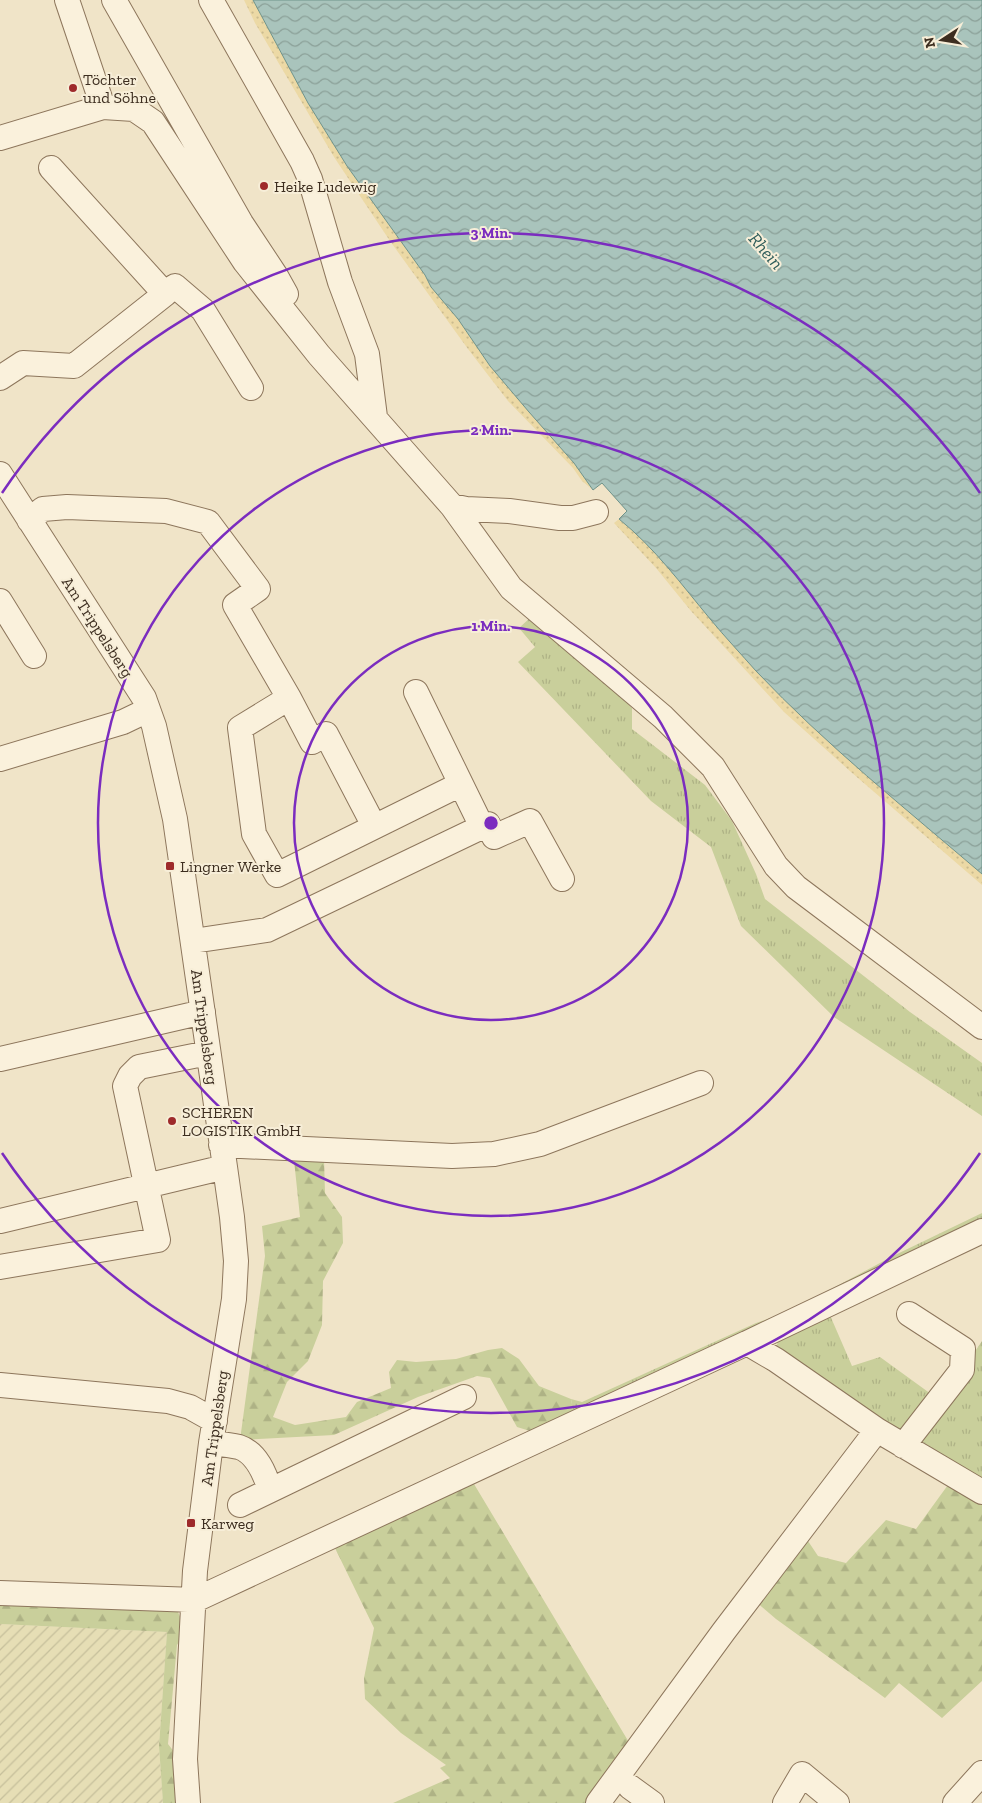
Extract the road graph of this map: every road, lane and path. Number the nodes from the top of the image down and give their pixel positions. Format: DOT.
graph roads {
  1 [pos="67,0"];
  2 [pos="114,0"];
  3 [pos="211,0"];
  4 [pos="103,107"];
  5 [pos="0,138"];
  6 [pos="51,168"];
  7 [pos="165,294"];
  8 [pos="319,355"];
  9 [pos="0,378"];
  10 [pos="250,388"];
  11 [pos="375,417"];
  12 [pos="0,474"];
  13 [pos="452,506"];
  14 [pos="16,511"];
  15 [pos="596,512"];
  16 [pos="0,600"];
  17 [pos="34,656"];
  18 [pos="416,692"];
  19 [pos="289,698"];
  20 [pos="148,710"];
  21 [pos="0,759"];
  22 [pos="461,784"];
  23 [pos="374,826"];
  24 [pos="482,827"];
  25 [pos="562,879"];
  26 [pos="193,942"];
  27 [pos="202,1012"];
  28 [pos="982,1027"];
  29 [pos="208,1053"];
  30 [pos="0,1059"];
  31 [pos="701,1083"];
  32 [pos="223,1156"];
  33 [pos="146,1186"];
  34 [pos="0,1221"];
  35 [pos="982,1231"];
  36 [pos="0,1267"];
  37 [pos="909,1314"];
  38 [pos="747,1343"];
  39 [pos="0,1385"];
  40 [pos="464,1397"];
  41 [pos="877,1430"];
  42 [pos="213,1432"];
  43 [pos="903,1446"];
  44 [pos="270,1490"];
  45 [pos="982,1492"];
  46 [pos="240,1505"];
  47 [pos="0,1593"];
  48 [pos="195,1600"];
  49 [pos="982,1773"];
  50 [pos="630,1787"];
  51 [pos="188,1803"];
  52 [pos="598,1803"];
  53 [pos="652,1803"];
  54 [pos="785,1803"];
  55 [pos="837,1803"];
  56 [pos="955,1803"];
  1 -- 4 [label="street"];
  2 -- 8 [label="street"];
  3 -- 11 [label="street"];
  4 -- 5 [label="street"];
  4 -- 8 [label="street"];
  6 -- 7 [label="street"];
  7 -- 9 [label="street"];
  7 -- 10 [label="street"];
  8 -- 11 [label="street"];
  11 -- 13 [label="street"];
  12 -- 14 [label="street, Am Trippelsberg"];
  13 -- 15 [label="street"];
  13 -- 28 [label="street"];
  14 -- 19 [label="street"];
  14 -- 20 [label="street, Am Trippelsberg"];
  16 -- 17 [label="street"];
  18 -- 22 [label="street"];
  19 -- 23 [label="street"];
  19 -- 23 [label="street"];
  20 -- 21 [label="street"];
  20 -- 26 [label="street, Am Trippelsberg"];
  22 -- 23 [label="street"];
  22 -- 24 [label="street"];
  24 -- 25 [label="street"];
  24 -- 26 [label="street"];
  26 -- 27 [label="street, Am Trippelsberg"];
  27 -- 29 [label="street, Am Trippelsberg"];
  27 -- 30 [label="street"];
  29 -- 32 [label="street, Am Trippelsberg"];
  29 -- 33 [label="street"];
  31 -- 32 [label="street"];
  32 -- 33 [label="street"];
  32 -- 42 [label="street, Am Trippelsberg"];
  33 -- 34 [label="street"];
  33 -- 36 [label="street"];
  35 -- 38 [label="street"];
  37 -- 43 [label="street"];
  38 -- 41 [label="street"];
  38 -- 48 [label="street"];
  39 -- 42 [label="street"];
  40 -- 44 [label="street"];
  41 -- 43 [label="street"];
  41 -- 52 [label="street"];
  42 -- 44 [label="street"];
  42 -- 48 [label="street, Am Trippelsberg"];
  43 -- 45 [label="street"];
  44 -- 46 [label="street"];
  47 -- 48 [label="street"];
  48 -- 51 [label="street, Am Trippelsberg"];
  49 -- 56 [label="street"];
  50 -- 53 [label="street"];
  54 -- 55 [label="street"];
}
